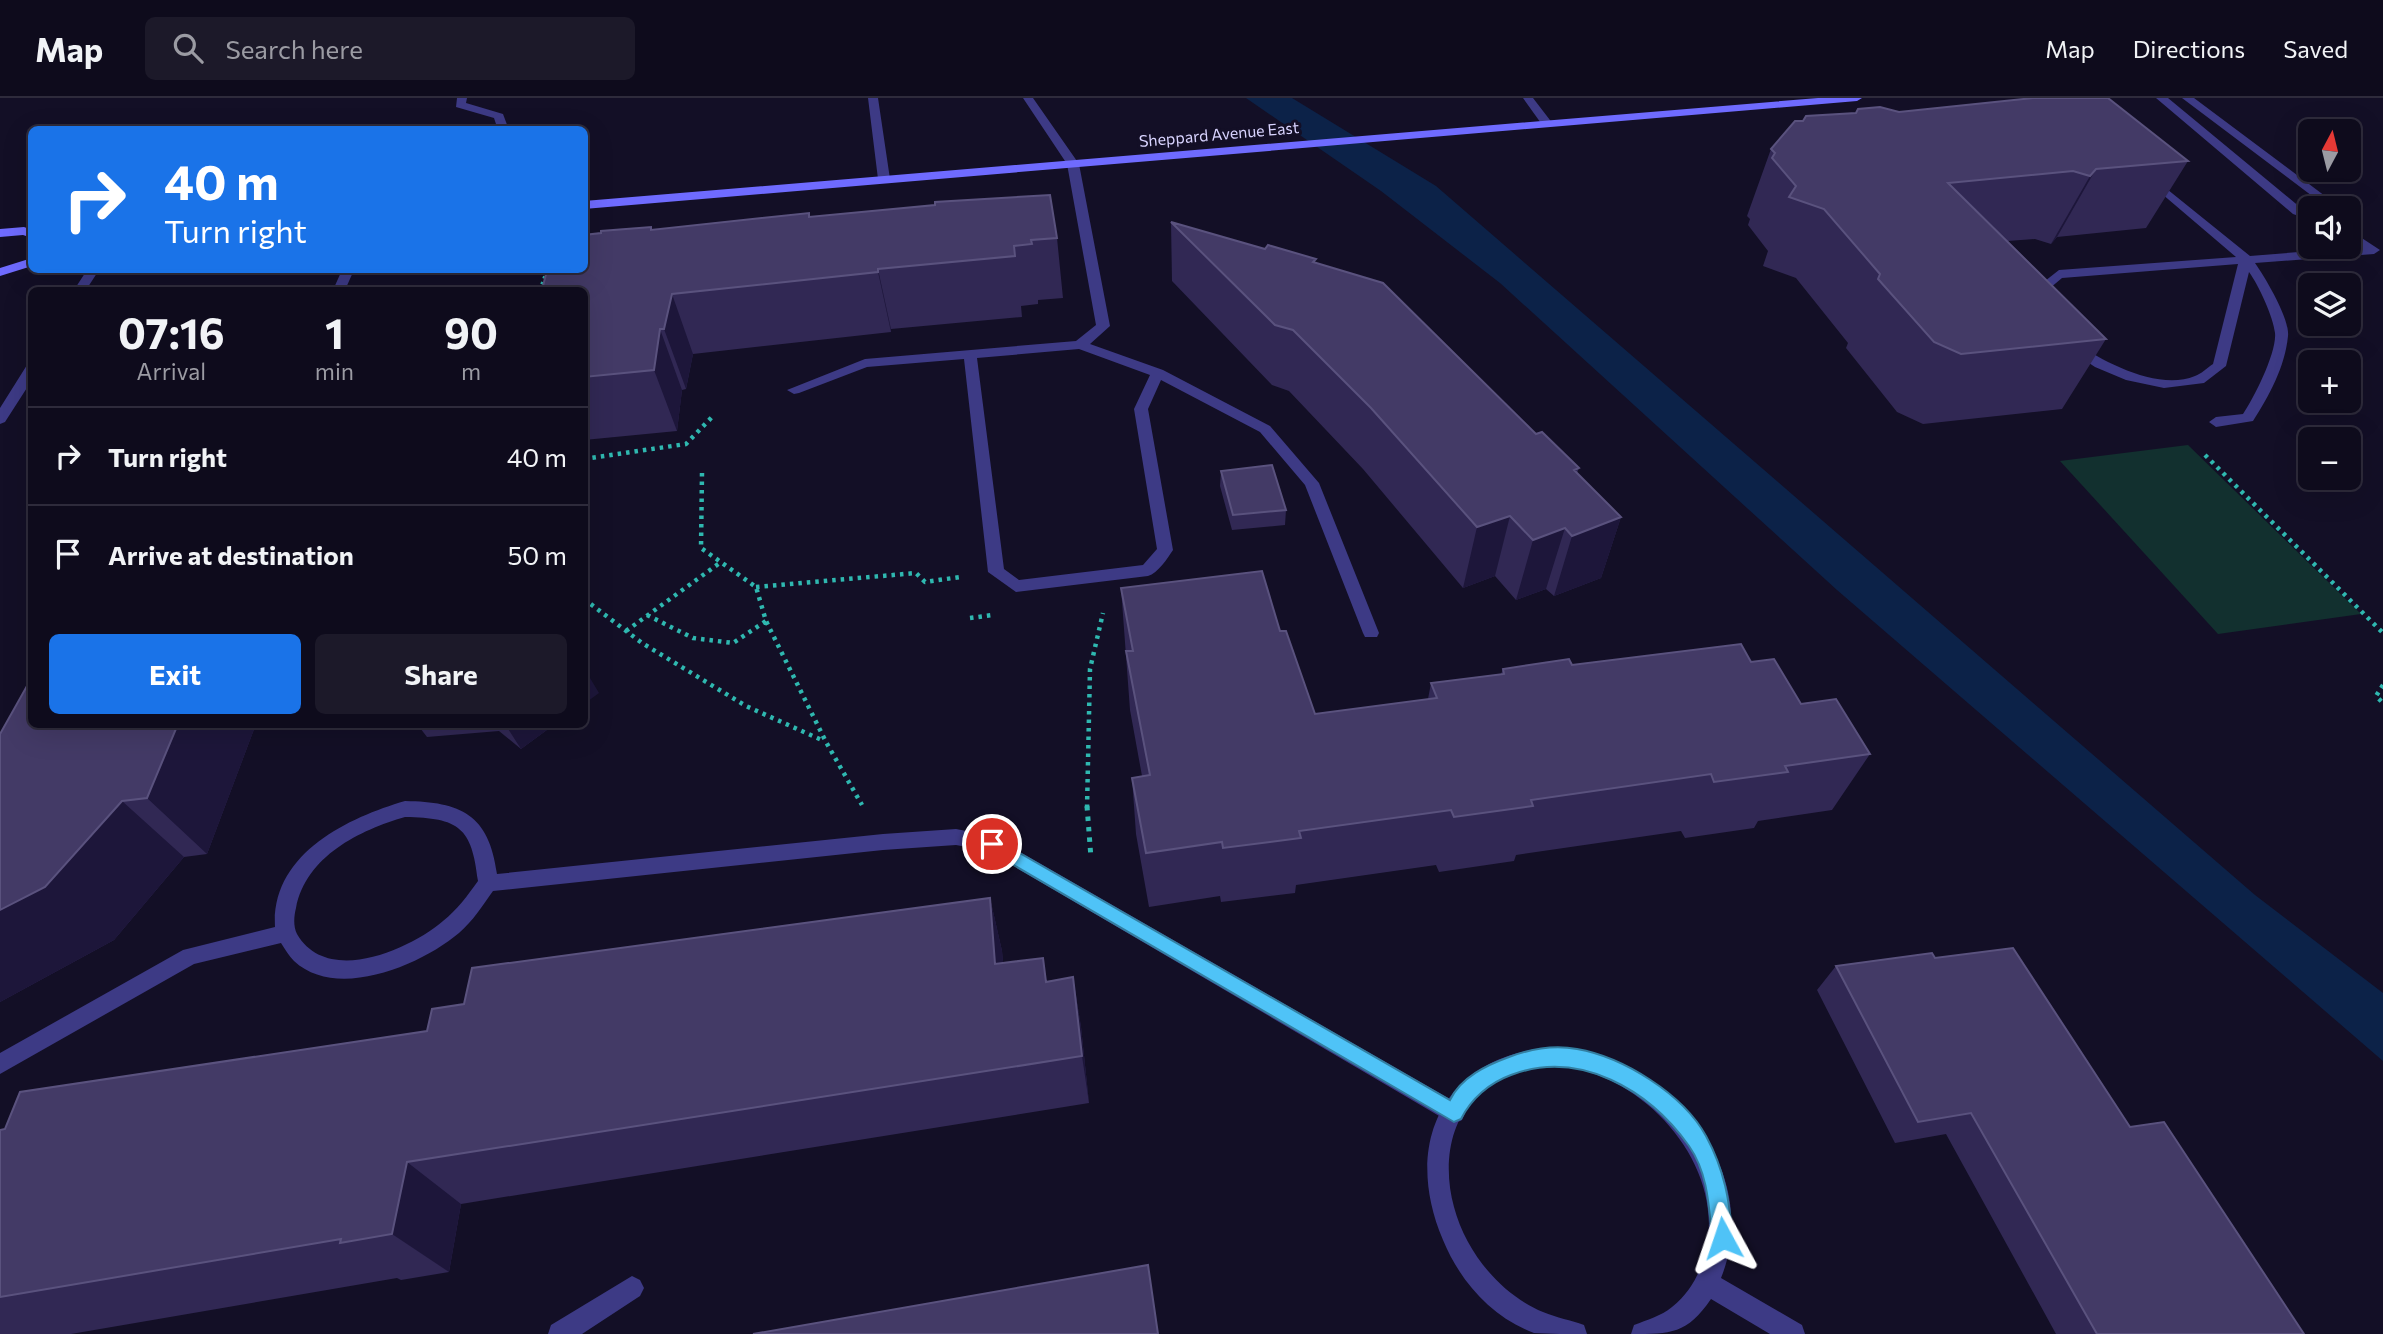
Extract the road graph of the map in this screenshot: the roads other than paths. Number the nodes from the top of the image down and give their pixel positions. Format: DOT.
graph roads {
  1 [pos="484,98"];
  2 [pos="873,98"];
  3 [pos="1028,98"];
  4 [pos="1528,98"];
  5 [pos="1857,98"];
  6 [pos="2161,98"];
  7 [pos="2187,98"];
  8 [pos="461,101"];
  9 [pos="1795,101"];
  10 [pos="1548,124"];
  11 [pos="503,126"];
  12 [pos="1073,164"];
  13 [pos="2138,168"];
  14 [pos="884,179"];
  15 [pos="2319,196"];
  16 [pos="588,205"];
  17 [pos="2298,211"];
  18 [pos="28,232"];
  19 [pos="0,233"];
  20 [pos="2361,241"];
  21 [pos="2377,251"];
  22 [pos="2246,259"];
  23 [pos="28,263"];
  24 [pos="0,272"];
  25 [pos="2039,308"];
  26 [pos="2062,340"];
  27 [pos="1080,345"];
  28 [pos="970,355"];
  29 [pos="1158,373"];
  30 [pos="28,374"];
  31 [pos="794,390"];
  32 [pos="0,419"];
  33 [pos="2216,422"];
  34 [pos="1371,633"];
  35 [pos="488,883"];
  36 [pos="286,933"];
  37 [pos="0,1064"];
  38 [pos="1454,1113"];
  39 [pos="1708,1284"];
  40 [pos="632,1288"];
  41 [pos="560,1334"];
  42 [pos="1575,1334"];
  43 [pos="1643,1334"];
  44 [pos="1793,1334"];
  1 -- 8 [label="street"];
  2 -- 14 [label="street"];
  3 -- 12 [label="street"];
  4 -- 10 [label="street"];
  5 -- 9 [label="main road, Sheppard Avenue East"];
  6 -- 17 [label="street"];
  7 -- 15 [label="street"];
  8 -- 11 [label="street"];
  9 -- 10 [label="main road, Sheppard Avenue East"];
  10 -- 12 [label="main road, Sheppard Avenue East"];
  12 -- 14 [label="main road, Sheppard Avenue East"];
  12 -- 27 [label="street"];
  13 -- 22 [label="street"];
  14 -- 16 [label="main road, Sheppard Avenue East"];
  18 -- 19 [label="main road"];
  20 -- 21 [label="street"];
  21 -- 22 [label="street"];
  22 -- 25 [label="street"];
  22 -- 26 [label="street"];
  22 -- 33 [label="street"];
  23 -- 24 [label="main road"];
  27 -- 28 [label="street"];
  27 -- 29 [label="street"];
  28 -- 29 [label="street"];
  28 -- 31 [label="street"];
  29 -- 34 [label="street"];
  30 -- 32 [label="street"];
  35 -- 36 [label="street"];
  35 -- 36 [label="street"];
  35 -- 38 [label="street"];
  36 -- 37 [label="street"];
  38 -- 39 [label="street"];
  38 -- 42 [label="street"];
  39 -- 43 [label="street"];
  39 -- 44 [label="street"];
  40 -- 41 [label="street"];
}
